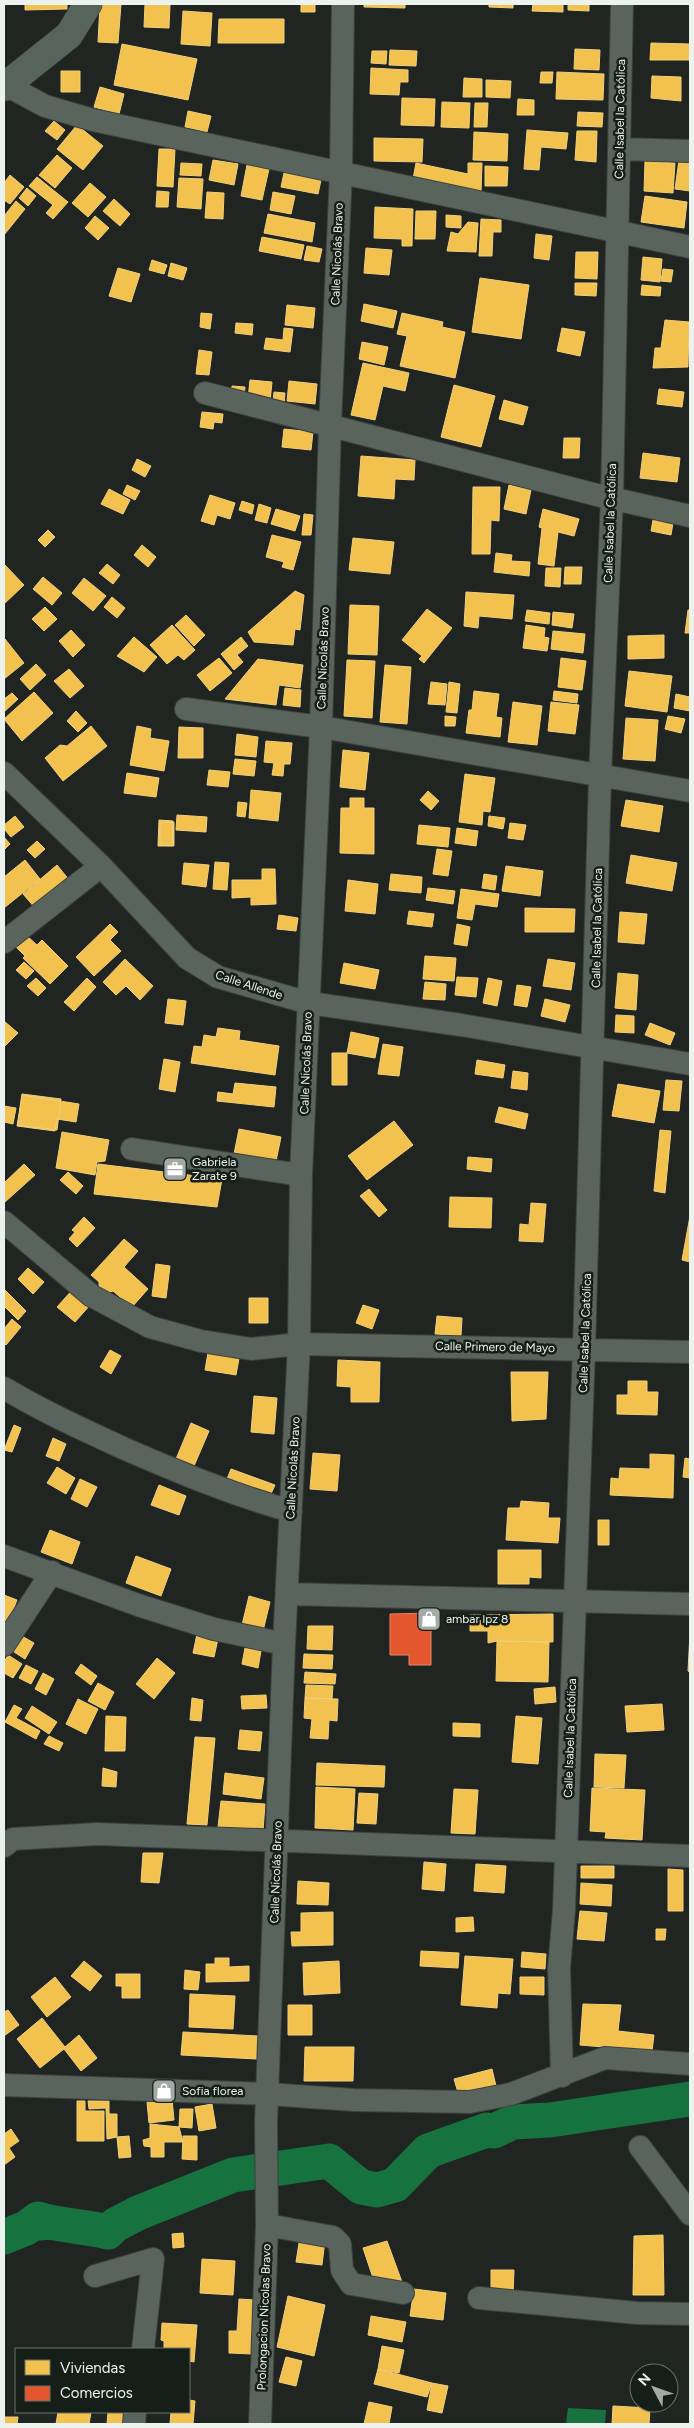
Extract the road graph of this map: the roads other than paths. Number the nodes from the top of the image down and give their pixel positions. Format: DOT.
graph roads {
  1 [pos="88,4"];
  2 [pos="343,4"];
  3 [pos="622,4"];
  4 [pos="4,86"];
  5 [pos="621,149"];
  6 [pos="690,151"];
  7 [pos="341,172"];
  8 [pos="616,233"];
  9 [pos="690,247"];
  10 [pos="205,393"];
  11 [pos="330,425"];
  12 [pos="612,498"];
  13 [pos="690,516"];
  14 [pos="186,709"];
  15 [pos="321,727"];
  16 [pos="4,773"];
  17 [pos="600,776"];
  18 [pos="690,791"];
  19 [pos="101,866"];
  20 [pos="4,942"];
  21 [pos="309,1004"];
  22 [pos="593,1049"];
  23 [pos="690,1064"];
  24 [pos="132,1149"];
  25 [pos="301,1176"];
  26 [pos="4,1222"];
  27 [pos="300,1344"];
  28 [pos="584,1349"];
  29 [pos="690,1352"];
  30 [pos="4,1388"];
  31 [pos="291,1511"];
  32 [pos="4,1556"];
  33 [pos="52,1572"];
  34 [pos="287,1594"];
  35 [pos="574,1602"];
  36 [pos="690,1604"];
  37 [pos="284,1644"];
  38 [pos="4,1645"];
  39 [pos="277,1842"];
  40 [pos="4,1846"];
  41 [pos="566,1853"];
  42 [pos="690,1856"];
  43 [pos="690,2064"];
  44 [pos="562,2076"];
  45 [pos="4,2085"];
  46 [pos="268,2094"];
  47 [pos="266,2122"];
  48 [pos="640,2147"];
  49 [pos="266,2211"];
  50 [pos="690,2214"];
  51 [pos="95,2276"];
  52 [pos="403,2293"];
  53 [pos="478,2298"];
  54 [pos="690,2314"];
  55 [pos="142,2348"];
  56 [pos="260,2424"];
  1 -- 4 [label="main road"];
  2 -- 7 [label="street, Calle Nicolás Bravo"];
  3 -- 5 [label="street, Calle Isabel la Católica"];
  4 -- 7 [label="street"];
  5 -- 6 [label="street"];
  5 -- 8 [label="street, Calle Isabel la Católica"];
  7 -- 8 [label="street"];
  7 -- 11 [label="street, Calle Nicolás Bravo"];
  8 -- 9 [label="street"];
  8 -- 12 [label="street, Calle Isabel la Católica"];
  10 -- 11 [label="street"];
  11 -- 12 [label="street"];
  11 -- 15 [label="street, Calle Nicolás Bravo"];
  12 -- 13 [label="street"];
  12 -- 17 [label="street, Calle Isabel la Católica"];
  14 -- 15 [label="street"];
  15 -- 17 [label="street"];
  15 -- 21 [label="street, Calle Nicolás Bravo"];
  16 -- 19 [label="street, Calle Allende"];
  17 -- 18 [label="street"];
  17 -- 22 [label="street, Calle Isabel la Católica"];
  19 -- 20 [label="street"];
  19 -- 21 [label="street, Calle Allende"];
  21 -- 22 [label="street, Calle Allende"];
  21 -- 25 [label="street, Calle Nicolás Bravo"];
  22 -- 23 [label="street, Calle Allende"];
  22 -- 28 [label="street, Calle Isabel la Católica"];
  24 -- 25 [label="street"];
  25 -- 27 [label="street, Calle Nicolás Bravo"];
  26 -- 27 [label="street, Calle Primero de Mayo"];
  27 -- 28 [label="street, Calle Primero de Mayo"];
  27 -- 31 [label="street, Calle Nicolás Bravo"];
  28 -- 29 [label="street, Calle Primero de Mayo"];
  28 -- 35 [label="street, Calle Isabel la Católica"];
  30 -- 31 [label="street"];
  31 -- 34 [label="street, Calle Nicolás Bravo"];
  32 -- 33 [label="street"];
  33 -- 37 [label="street"];
  33 -- 38 [label="street"];
  34 -- 35 [label="street"];
  34 -- 37 [label="street, Calle Nicolás Bravo"];
  35 -- 36 [label="street"];
  35 -- 41 [label="street, Calle Isabel la Católica"];
  37 -- 39 [label="street, Calle Nicolás Bravo"];
  39 -- 40 [label="street"];
  39 -- 41 [label="street"];
  39 -- 46 [label="street, Calle Nicolás Bravo"];
  41 -- 42 [label="street"];
  41 -- 44 [label="street, Calle Isabel la Católica"];
  43 -- 44 [label="street"];
  44 -- 46 [label="street"];
  45 -- 46 [label="street"];
  46 -- 47 [label="street, Calle Nicolás Bravo"];
  47 -- 49 [label="street, Prolongacion Nicolas Bravo"];
  48 -- 50 [label="street"];
  49 -- 52 [label="street"];
  49 -- 56 [label="street, Prolongacion Nicolas Bravo"];
  51 -- 55 [label="street"];
  53 -- 54 [label="street"];
}
